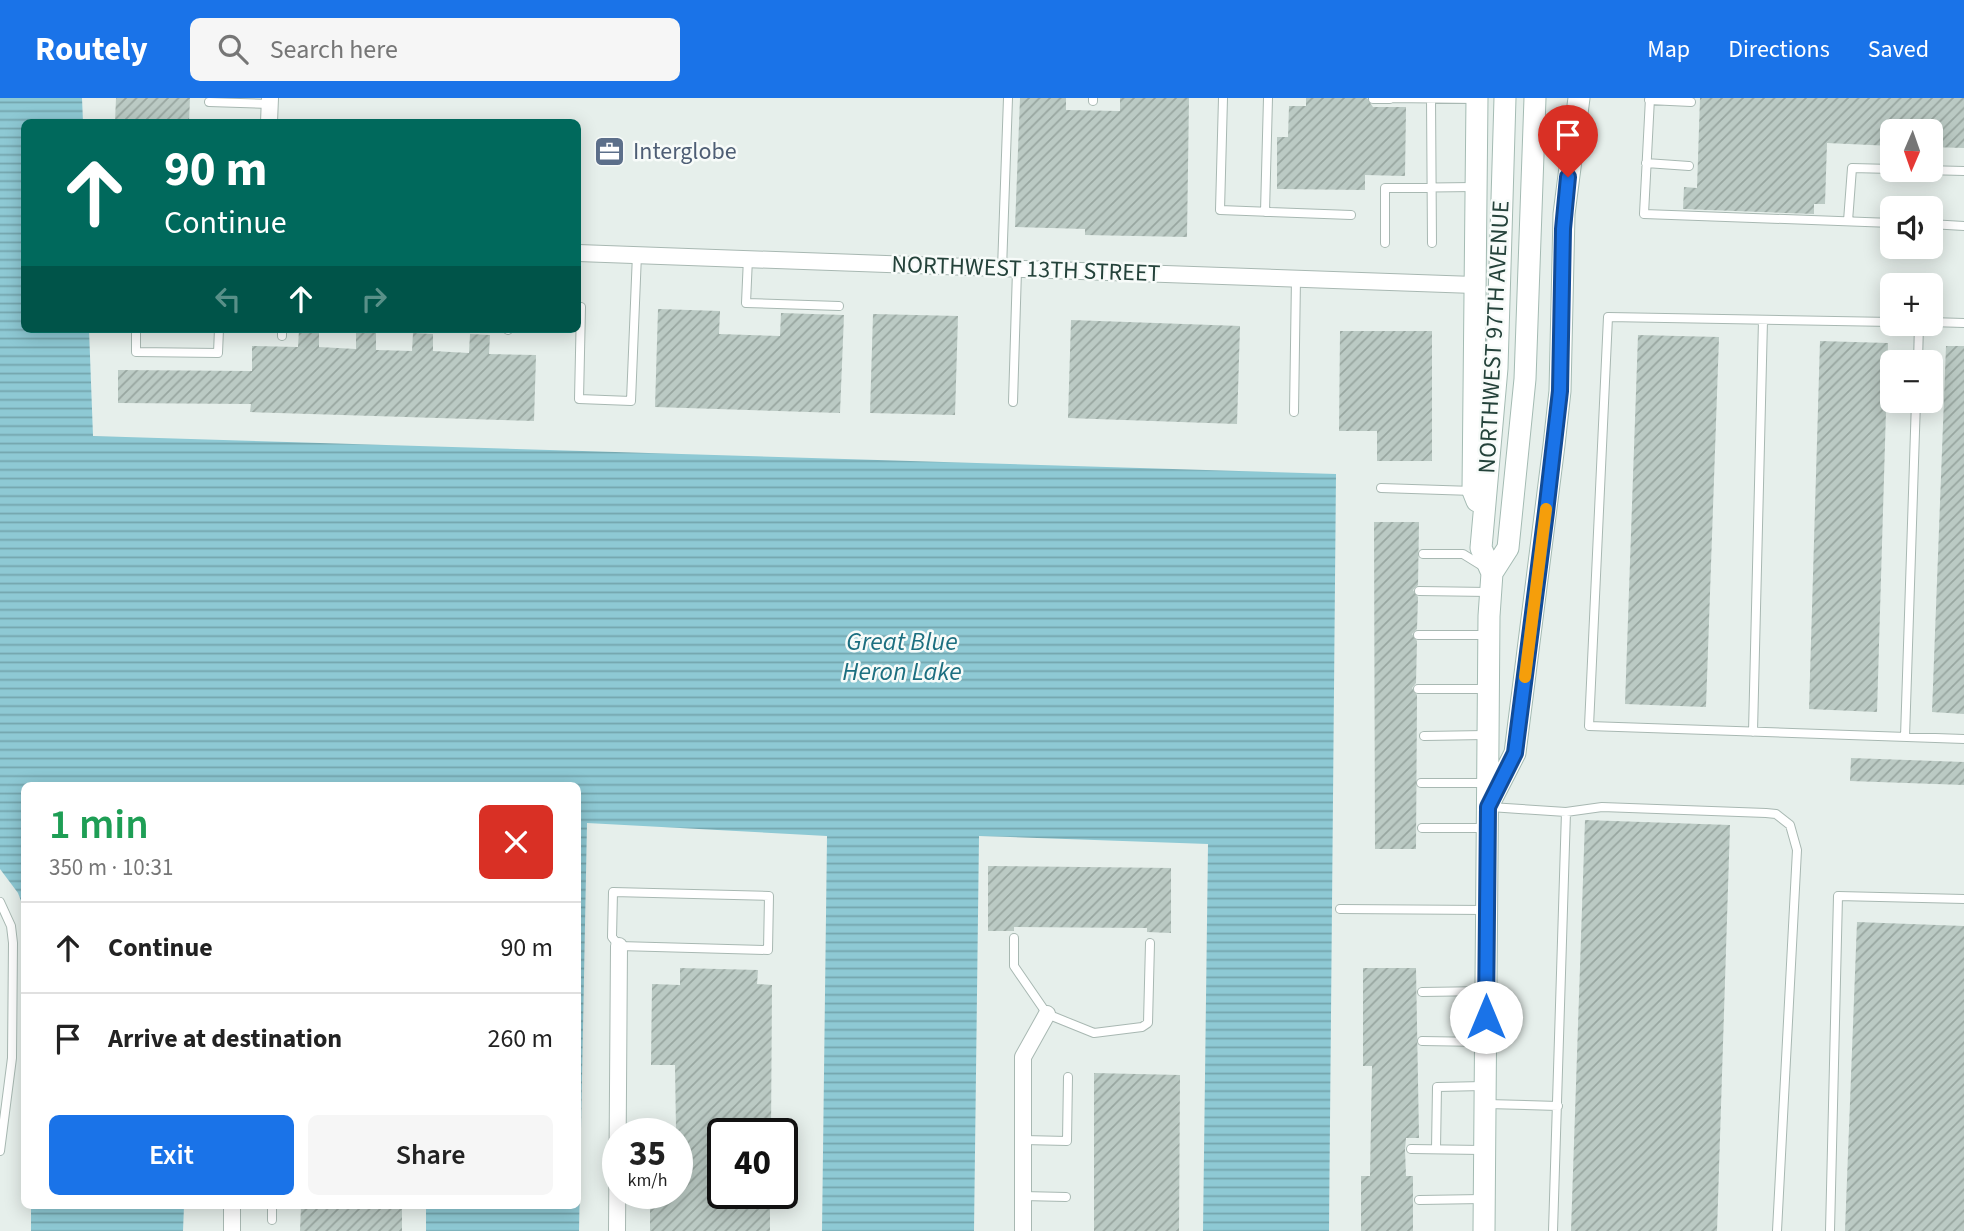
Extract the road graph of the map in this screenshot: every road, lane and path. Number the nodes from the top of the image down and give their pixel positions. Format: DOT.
graph roads {
  1 [pos="1007,98"];
  2 [pos="1223,98"];
  3 [pos="1268,98"];
  4 [pos="1477,98"];
  5 [pos="1505,98"];
  6 [pos="1535,98"];
  7 [pos="1578,98"];
  8 [pos="1373,99"];
  9 [pos="1390,99"];
  10 [pos="1432,99"];
  11 [pos="1649,99"];
  12 [pos="270,101"];
  13 [pos="209,102"];
  14 [pos="1690,102"];
  15 [pos="269,119"];
  16 [pos="1646,163"];
  17 [pos="1689,166"];
  18 [pos="1880,169"];
  19 [pos="1943,170"];
  20 [pos="1964,171"];
  21 [pos="1431,186"];
  22 [pos="1475,187"];
  23 [pos="1265,212"];
  24 [pos="1351,215"];
  25 [pos="1848,222"];
  26 [pos="1880,223"];
  27 [pos="1943,225"];
  28 [pos="1964,226"];
  29 [pos="1385,243"];
  30 [pos="1432,243"];
  31 [pos="581,253"];
  32 [pos="638,254"];
  33 [pos="748,258"];
  34 [pos="1010,269"];
  35 [pos="1296,278"];
  36 [pos="1474,285"];
  37 [pos="839,306"];
  38 [pos="1763,320"];
  39 [pos="1880,322"];
  40 [pos="1943,323"];
  41 [pos="1964,323"];
  42 [pos="136,333"];
  43 [pos="219,333"];
  44 [pos="580,333"];
  45 [pos="1013,402"];
  46 [pos="1294,412"];
  47 [pos="1916,413"];
  48 [pos="1381,488"];
  49 [pos="1473,491"];
  50 [pos="1483,519"];
  51 [pos="1423,554"];
  52 [pos="1492,582"];
  53 [pos="1419,591"];
  54 [pos="1418,635"];
  55 [pos="1489,635"];
  56 [pos="1418,689"];
  57 [pos="1489,690"];
  58 [pos="1754,732"];
  59 [pos="1488,735"];
  60 [pos="1424,736"];
  61 [pos="1905,737"];
  62 [pos="1964,739"];
  63 [pos="1422,783"];
  64 [pos="1488,783"];
  65 [pos="1566,812"];
  66 [pos="1487,818"];
  67 [pos="1422,828"];
  68 [pos="1964,899"];
  69 [pos="0,902"];
  70 [pos="1340,909"];
  71 [pos="1486,910"];
  72 [pos="1014,938"];
  73 [pos="1150,943"];
  74 [pos="620,946"];
  75 [pos="1486,991"];
  76 [pos="1422,992"];
  77 [pos="1047,1014"];
  78 [pos="1422,1041"];
  79 [pos="1486,1042"];
  80 [pos="1068,1077"];
  81 [pos="1485,1095"];
  82 [pos="1558,1105"];
  83 [pos="1024,1140"];
  84 [pos="1411,1149"];
  85 [pos="1436,1149"];
  86 [pos="1485,1150"];
  87 [pos="0,1151"];
  88 [pos="1023,1196"];
  89 [pos="1066,1197"];
  90 [pos="1485,1199"];
  91 [pos="1419,1200"];
  92 [pos="232,1209"];
  93 [pos="272,1209"];
  94 [pos="272,1220"];
  95 [pos="232,1231"];
  96 [pos="617,1231"];
  97 [pos="1023,1231"];
  98 [pos="1485,1231"];
  99 [pos="1553,1231"];
  100 [pos="1777,1231"];
  101 [pos="1830,1231"];
  1 -- 34 [label="lane"];
  2 -- 23 [label="lane"];
  3 -- 23 [label="lane"];
  4 -- 10 [label="lane"];
  4 -- 22 [label="street"];
  5 -- 50 [label="street, NORTHWEST 97TH AVENUE"];
  6 -- 52 [label="street, NORTHWEST 97TH AVENUE"];
  7 -- 66 [label="street"];
  8 -- 9 [label="lane"];
  9 -- 10 [label="lane"];
  10 -- 21 [label="lane"];
  11 -- 14 [label="lane"];
  11 -- 16 [label="lane"];
  12 -- 13 [label="lane"];
  12 -- 15 [label="street"];
  16 -- 17 [label="lane"];
  16 -- 25 [label="lane"];
  18 -- 25 [label="lane"];
  19 -- 20 [label="lane"];
  21 -- 22 [label="lane"];
  21 -- 29 [label="lane"];
  21 -- 30 [label="lane"];
  22 -- 36 [label="street"];
  23 -- 24 [label="lane"];
  25 -- 26 [label="lane"];
  27 -- 28 [label="lane"];
  31 -- 32 [label="street, NORTHWEST 13TH STREET"];
  32 -- 33 [label="street, NORTHWEST 13TH STREET"];
  32 -- 44 [label="lane"];
  33 -- 34 [label="street, NORTHWEST 13TH STREET"];
  33 -- 37 [label="lane"];
  34 -- 35 [label="street, NORTHWEST 13TH STREET"];
  34 -- 45 [label="lane"];
  35 -- 36 [label="street, NORTHWEST 13TH STREET"];
  35 -- 46 [label="lane"];
  36 -- 49 [label="street"];
  38 -- 39 [label="lane"];
  38 -- 58 [label="lane"];
  38 -- 58 [label="lane"];
  40 -- 41 [label="lane"];
  42 -- 43 [label="lane"];
  47 -- 61 [label="lane"];
  48 -- 49 [label="lane"];
  49 -- 50 [label="street"];
  50 -- 52 [label="street, NORTHWEST 97TH AVENUE"];
  51 -- 52 [label="lane"];
  52 -- 53 [label="lane"];
  52 -- 55 [label="street, NORTHWEST 97TH AVENUE"];
  54 -- 55 [label="lane"];
  55 -- 57 [label="street, NORTHWEST 97TH AVENUE"];
  56 -- 57 [label="lane"];
  57 -- 59 [label="street, NORTHWEST 97TH AVENUE"];
  58 -- 61 [label="lane"];
  59 -- 60 [label="lane"];
  59 -- 64 [label="street, NORTHWEST 97TH AVENUE"];
  61 -- 62 [label="lane"];
  63 -- 64 [label="lane"];
  64 -- 66 [label="street, NORTHWEST 97TH AVENUE"];
  65 -- 66 [label="lane"];
  65 -- 82 [label="lane"];
  65 -- 100 [label="lane"];
  66 -- 67 [label="lane"];
  66 -- 71 [label="street, NORTHWEST 97TH AVENUE"];
  68 -- 101 [label="lane"];
  69 -- 87 [label="lane"];
  70 -- 71 [label="lane"];
  71 -- 75 [label="street, NORTHWEST 97TH AVENUE"];
  72 -- 77 [label="lane"];
  73 -- 77 [label="lane"];
  74 -- 74 [label="lane"];
  74 -- 96 [label="street"];
  75 -- 76 [label="lane"];
  75 -- 79 [label="street, NORTHWEST 97TH AVENUE"];
  77 -- 83 [label="street"];
  78 -- 79 [label="lane"];
  79 -- 81 [label="street, NORTHWEST 97TH AVENUE"];
  80 -- 83 [label="lane"];
  81 -- 82 [label="lane"];
  81 -- 85 [label="lane"];
  81 -- 86 [label="street, NORTHWEST 97TH AVENUE"];
  82 -- 99 [label="lane"];
  83 -- 88 [label="street"];
  84 -- 85 [label="lane"];
  85 -- 86 [label="lane"];
  86 -- 90 [label="street, NORTHWEST 97TH AVENUE"];
  88 -- 89 [label="lane"];
  88 -- 97 [label="street"];
  90 -- 91 [label="lane"];
  90 -- 98 [label="street, NORTHWEST 97TH AVENUE"];
  92 -- 95 [label="street"];
  93 -- 94 [label="lane"];
}
